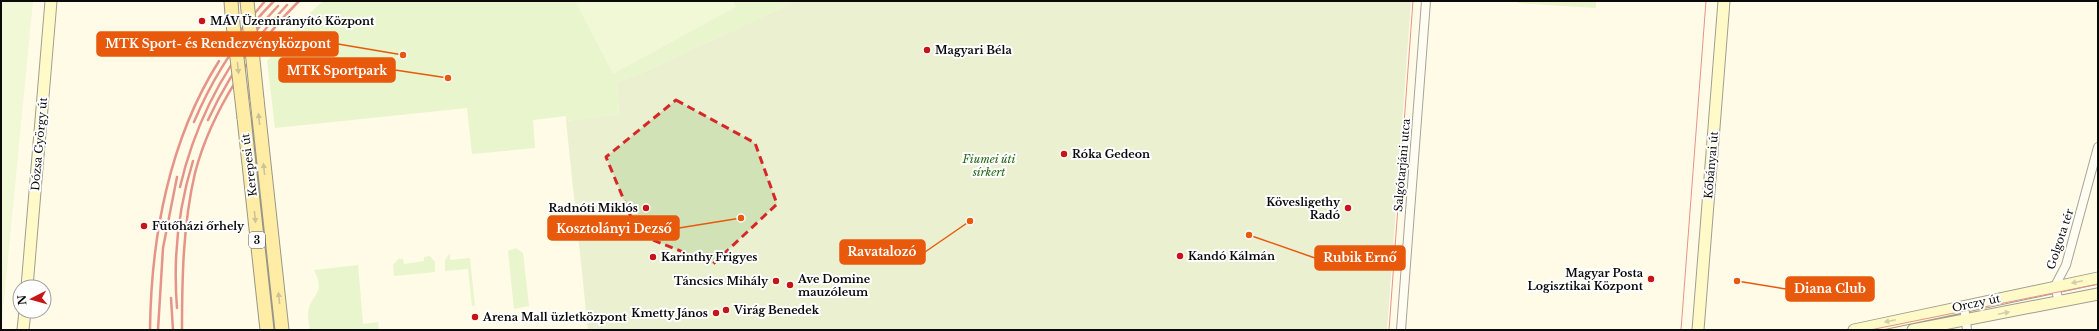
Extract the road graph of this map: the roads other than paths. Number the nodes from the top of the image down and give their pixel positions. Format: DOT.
graph roads {
  1 [pos="51,1"];
  2 [pos="231,1"];
  3 [pos="247,1"];
  4 [pos="1426,1"];
  5 [pos="1724,1"];
  6 [pos="2098,147"];
  7 [pos="2098,278"];
  8 [pos="28,279"];
  9 [pos="2056,286"];
  10 [pos="2098,294"];
  11 [pos="2058,302"];
  12 [pos="1964,306"];
  13 [pos="24,319"];
  14 [pos="1966,326"];
  15 [pos="1700,328"];
  16 [pos="23,330"];
  17 [pos="267,330"];
  18 [pos="282,330"];
  19 [pos="1401,330"];
  20 [pos="1854,330"];
  21 [pos="1913,330"];
  1 -- 8 [label="main road, Dózsa György út"];
  2 -- 17 [label="main road, Kerepesi út / 3, one-way, bridge"];
  18 -- 3 [label="main road, Kerepesi út / 3, one-way, bridge"];
  4 -- 19 [label="street, Salgótarjáni utca"];
  5 -- 15 [label="main road, Kőbányai út"];
  6 -- 9 [label="street, Golgota tér"];
  7 -- 9 [label="main road, Orczy út, one-way"];
  9 -- 11 [label="street, Golgota tér"];
  9 -- 12 [label="main road, Orczy út"];
  10 -- 11 [label="main road, Orczy út"];
  14 -- 11 [label="main road, Orczy út, one-way"];
  12 -- 14 [label="street"];
  12 -- 20 [label="main road, Orczy út, one-way"];
  13 -- 16 [label="main road"];
  14 -- 21 [label="main road, Orczy út"];
}
